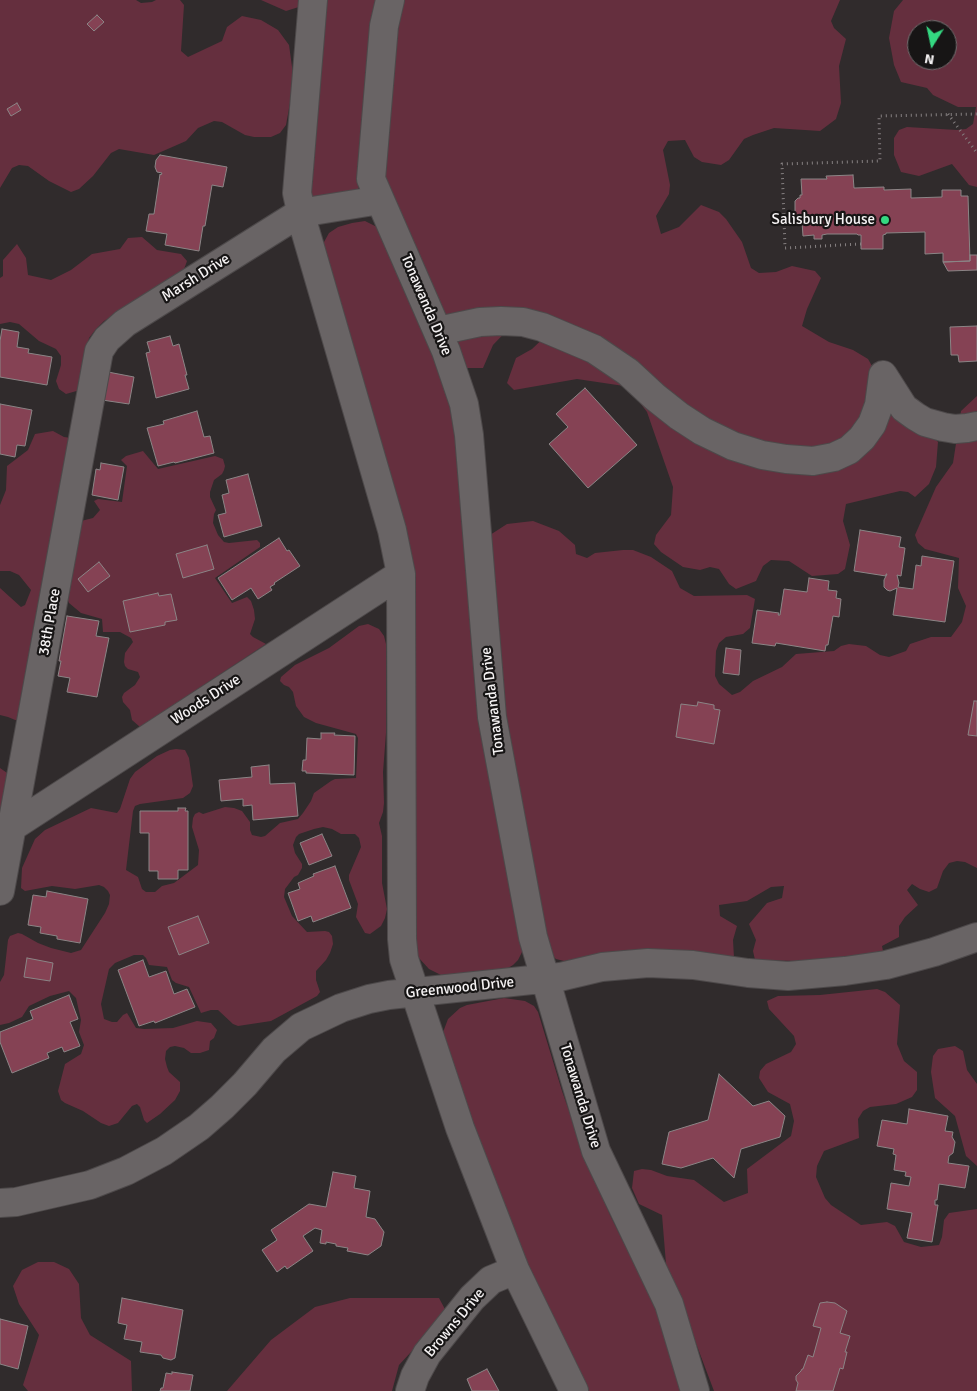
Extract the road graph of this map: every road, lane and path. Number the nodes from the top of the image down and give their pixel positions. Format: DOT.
graph roads {
  1 [pos="313,0"];
  2 [pos="390,0"];
  3 [pos="948,114"];
  4 [pos="977,114"];
  5 [pos="977,153"];
  6 [pos="380,200"];
  7 [pos="300,213"];
  8 [pos="861,244"];
  9 [pos="438,331"];
  10 [pos="99,352"];
  11 [pos="977,426"];
  12 [pos="400,574"];
  13 [pos="12,827"];
  14 [pos="0,892"];
  15 [pos="977,937"];
  16 [pos="545,978"];
  17 [pos="416,993"];
  18 [pos="0,1203"];
  19 [pos="514,1270"];
  20 [pos="410,1391"];
  21 [pos="574,1391"];
  22 [pos="695,1391"];
  1 -- 7 [label="street"];
  2 -- 6 [label="street, Tonawanda Drive"];
  3 -- 4 [label="path"];
  3 -- 5 [label="path"];
  3 -- 8 [label="path"];
  6 -- 7 [label="street"];
  6 -- 9 [label="street, Tonawanda Drive"];
  7 -- 10 [label="street, Marsh Drive"];
  7 -- 12 [label="street"];
  9 -- 11 [label="street"];
  9 -- 16 [label="street, Tonawanda Drive"];
  10 -- 13 [label="street, 38th Place"];
  12 -- 13 [label="street, Woods Drive"];
  12 -- 17 [label="street"];
  13 -- 14 [label="street, 38th Place"];
  15 -- 16 [label="street, Greenwood Drive"];
  16 -- 17 [label="street, Greenwood Drive"];
  16 -- 22 [label="street, Tonawanda Drive"];
  17 -- 18 [label="street, Greenwood Drive"];
  17 -- 19 [label="street"];
  19 -- 20 [label="street, Browns Drive"];
  19 -- 21 [label="street"];
}
